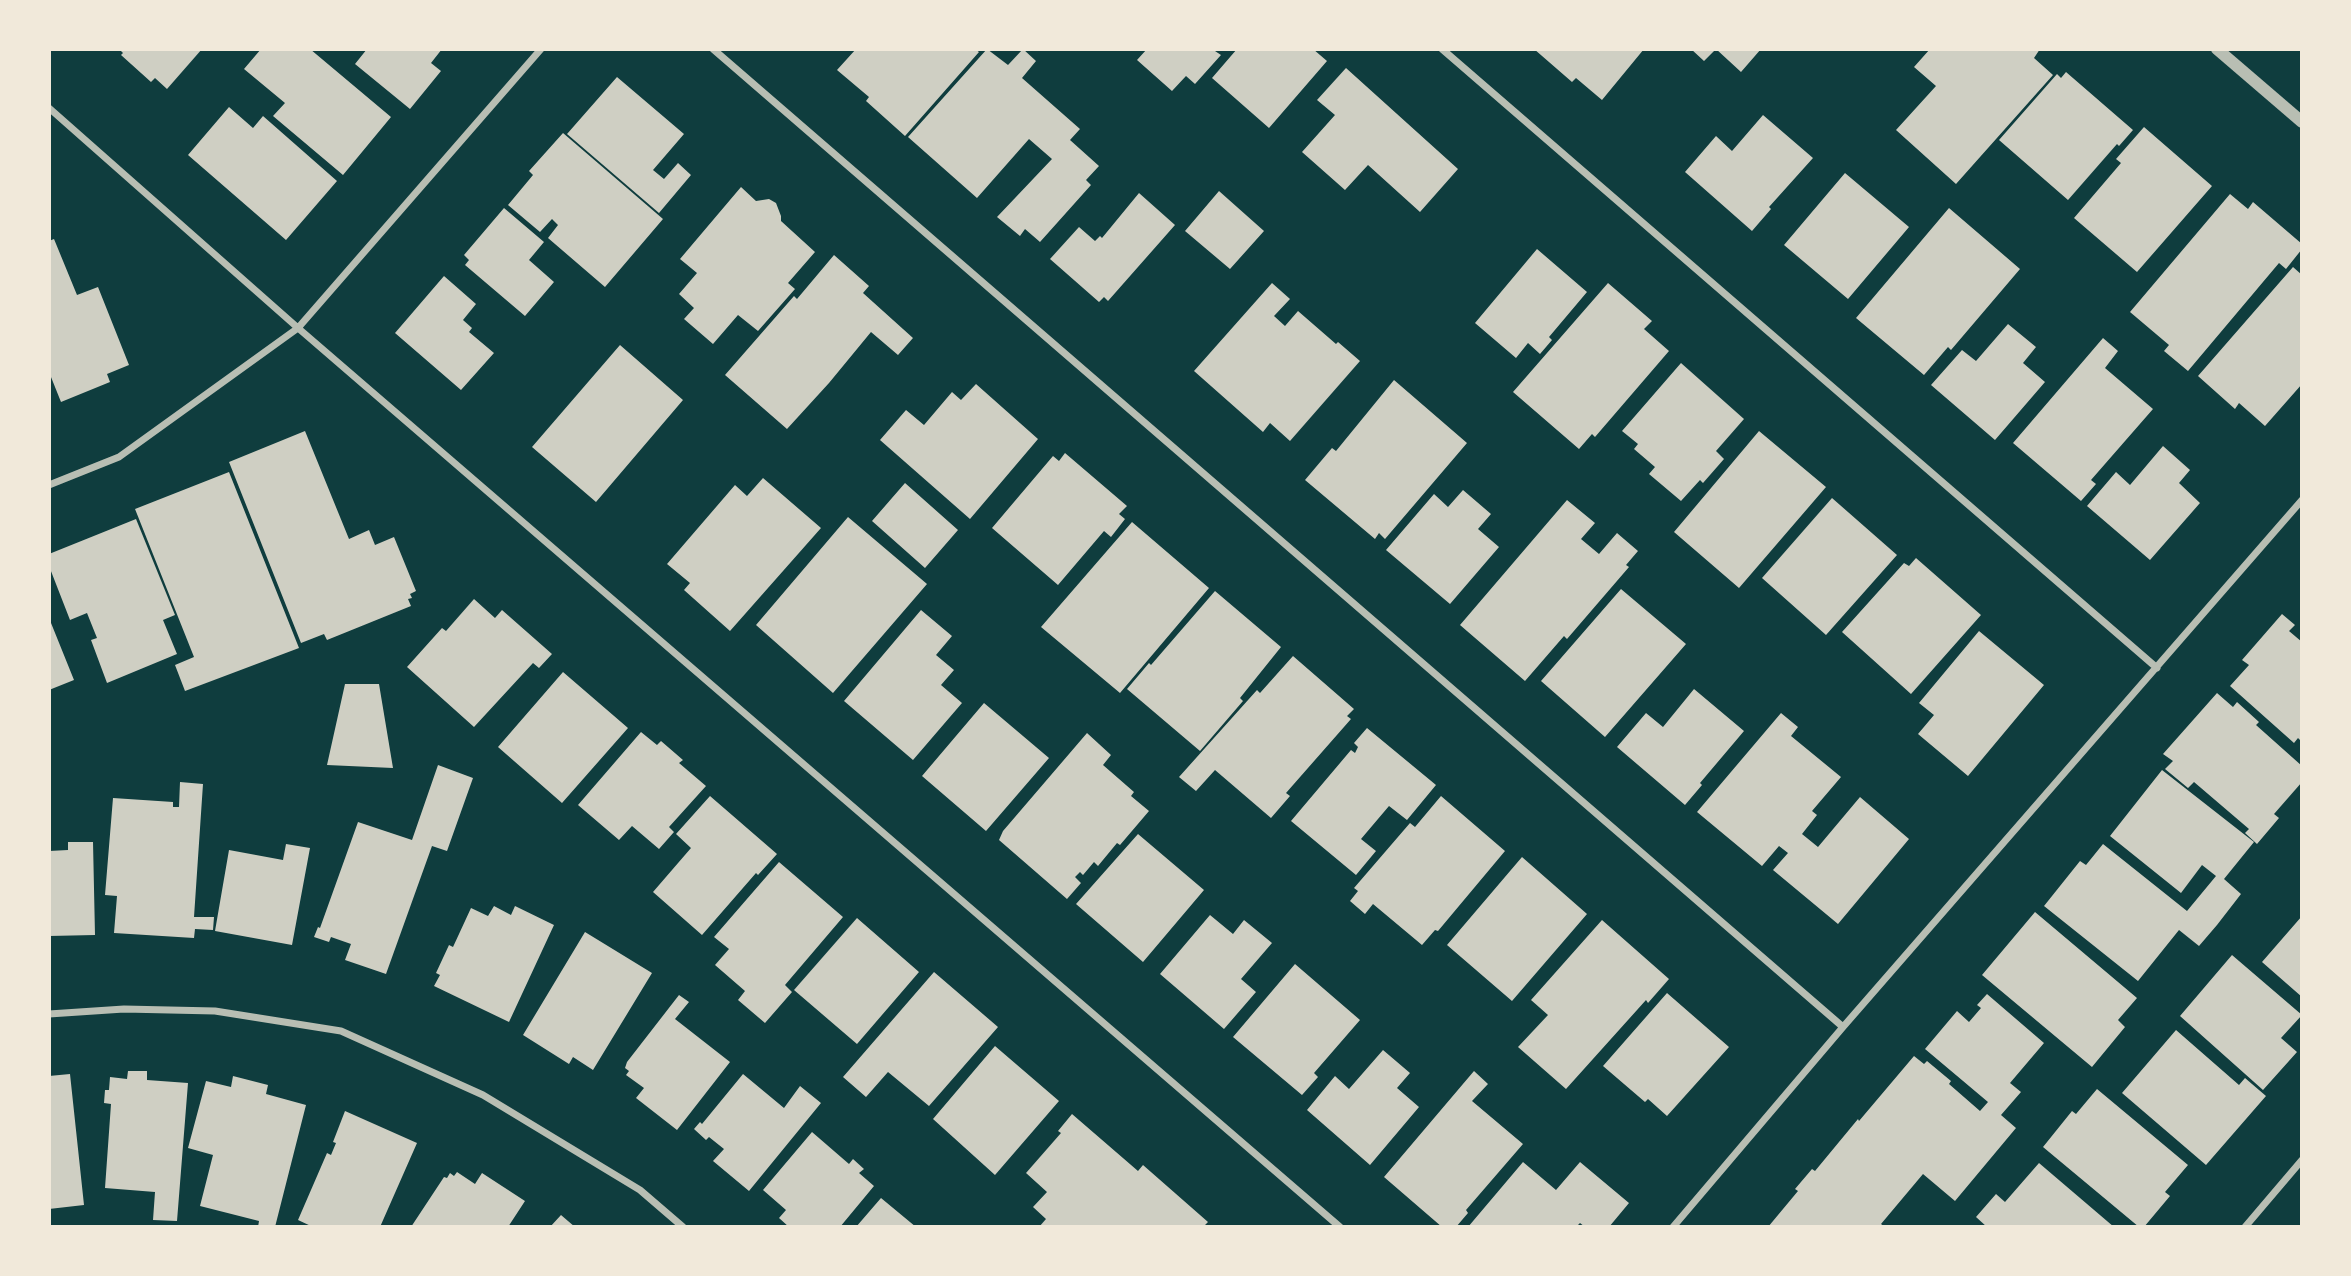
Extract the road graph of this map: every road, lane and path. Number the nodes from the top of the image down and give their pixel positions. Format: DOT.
graph roads {
  1 [pos="541,49"];
  2 [pos="713,49"];
  3 [pos="1442,49"];
  4 [pos="2217,49"];
  5 [pos="49,108"];
  6 [pos="2302,122"];
  7 [pos="298,328"];
  8 [pos="49,485"];
  9 [pos="2302,500"];
  10 [pos="2158,668"];
  11 [pos="49,1014"];
  12 [pos="1843,1027"];
  13 [pos="2302,1160"];
  14 [pos="684,1227"];
  15 [pos="1340,1227"];
  16 [pos="1674,1227"];
  17 [pos="2246,1227"];
  1 -- 7 [label="street"];
  2 -- 12 [label="street"];
  3 -- 10 [label="street"];
  4 -- 6 [label="street"];
  5 -- 7 [label="street"];
  7 -- 8 [label="street"];
  7 -- 15 [label="street"];
  9 -- 10 [label="street"];
  10 -- 12 [label="street"];
  11 -- 14 [label="street"];
  12 -- 16 [label="street"];
  13 -- 17 [label="street"];
}
